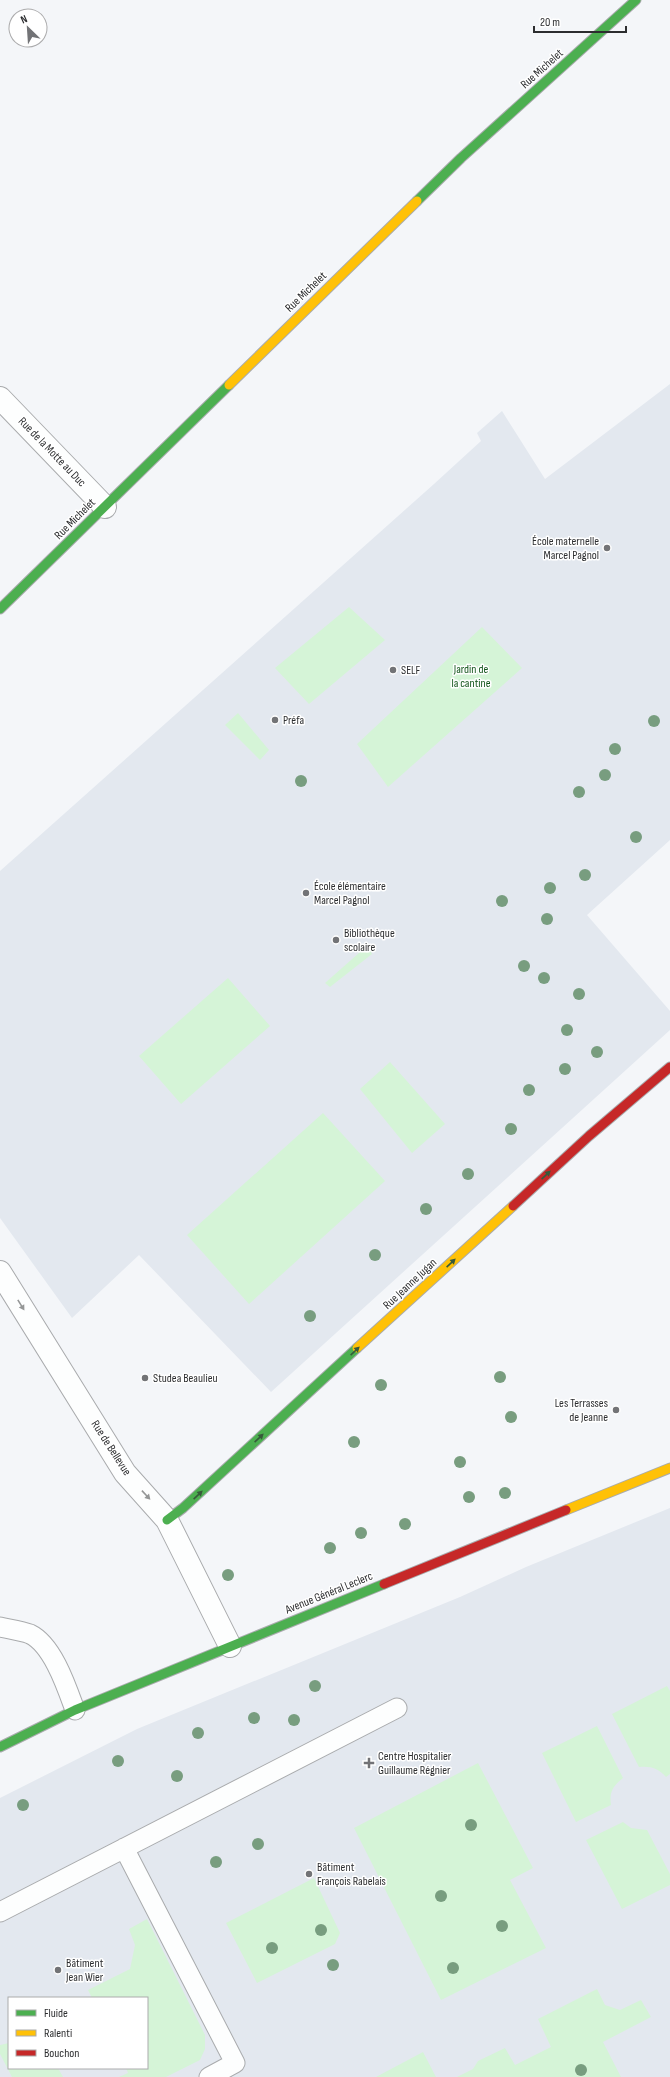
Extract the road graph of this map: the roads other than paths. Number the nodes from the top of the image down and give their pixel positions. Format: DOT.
graph roads {
  1 [pos="636,0"];
  2 [pos="0,398"];
  3 [pos="105,507"];
  4 [pos="0,609"];
  5 [pos="670,1067"];
  6 [pos="0,1272"];
  7 [pos="670,1468"];
  8 [pos="167,1520"];
  9 [pos="0,1627"];
  10 [pos="230,1646"];
  11 [pos="397,1708"];
  12 [pos="75,1710"];
  13 [pos="0,1747"];
  14 [pos="124,1848"];
  15 [pos="0,1912"];
  16 [pos="209,2077"];
  1 -- 3 [label="street, Rue Michelet"];
  2 -- 3 [label="street, Rue de la Motte au Duc"];
  3 -- 4 [label="street, Rue Michelet"];
  8 -- 5 [label="street, Rue Jeanne Jugan, one-way"];
  6 -- 8 [label="street, Rue de Bellevue, one-way"];
  7 -- 10 [label="street, Avenue Général Leclerc"];
  8 -- 10 [label="street, Rue de Bellevue"];
  9 -- 12 [label="lane"];
  10 -- 12 [label="street, Avenue Général Leclerc"];
  11 -- 14 [label="lane"];
  12 -- 13 [label="street, Avenue Général Leclerc"];
  14 -- 15 [label="lane"];
  14 -- 16 [label="lane"];
}
